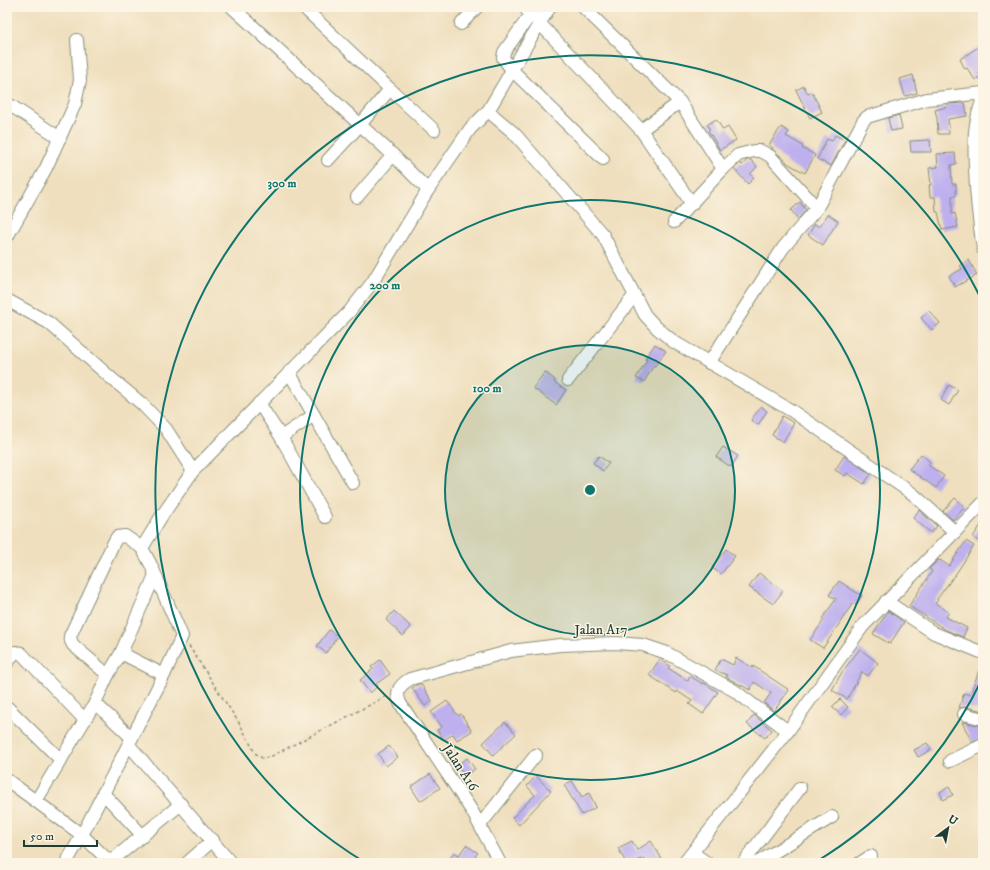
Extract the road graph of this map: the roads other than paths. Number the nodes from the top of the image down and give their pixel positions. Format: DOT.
graph roads {
  1 [pos="232,7"];
  2 [pos="303,7"];
  3 [pos="477,7"];
  4 [pos="550,7"];
  5 [pos="583,7"];
  6 [pos="531,15"];
  7 [pos="461,24"];
  8 [pos="77,40"];
  9 [pos="512,70"];
  10 [pos="390,89"];
  11 [pos="983,93"];
  12 [pos="983,99"];
  13 [pos="680,102"];
  14 [pos="7,103"];
  15 [pos="488,111"];
  16 [pos="360,125"];
  17 [pos="434,130"];
  18 [pos="641,130"];
  19 [pos="60,138"];
  20 [pos="393,155"];
  21 [pos="603,158"];
  22 [pos="328,160"];
  23 [pos="723,169"];
  24 [pos="428,190"];
  25 [pos="980,193"];
  26 [pos="357,197"];
  27 [pos="692,204"];
  28 [pos="817,208"];
  29 [pos="674,222"];
  30 [pos="7,237"];
  31 [pos="983,249"];
  32 [pos="634,296"];
  33 [pos="7,300"];
  34 [pos="709,363"];
  35 [pos="289,372"];
  36 [pos="568,380"];
  37 [pos="259,403"];
  38 [pos="314,415"];
  39 [pos="281,437"];
  40 [pos="193,471"];
  41 [pos="353,483"];
  42 [pos="983,503"];
  43 [pos="324,517"];
  44 [pos="955,532"];
  45 [pos="142,548"];
  46 [pos="156,575"];
  47 [pos="886,601"];
  48 [pos="120,653"];
  49 [pos="983,653"];
  50 [pos="7,663"];
  51 [pos="108,675"];
  52 [pos="164,675"];
  53 [pos="399,689"];
  54 [pos="95,703"];
  55 [pos="7,706"];
  56 [pos="964,714"];
  57 [pos="983,719"];
  58 [pos="85,720"];
  59 [pos="788,731"];
  60 [pos="131,742"];
  61 [pos="983,745"];
  62 [pos="536,754"];
  63 [pos="61,760"];
  64 [pos="950,761"];
  65 [pos="7,780"];
  66 [pos="800,788"];
  67 [pos="103,793"];
  68 [pos="36,801"];
  69 [pos="181,804"];
  70 [pos="832,817"];
  71 [pos="480,825"];
  72 [pos="82,835"];
  73 [pos="143,836"];
  74 [pos="213,840"];
  75 [pos="693,853"];
  76 [pos="871,856"];
  77 [pos="66,863"];
  78 [pos="111,863"];
  79 [pos="187,863"];
  80 [pos="231,863"];
  81 [pos="500,863"];
  82 [pos="684,863"];
  83 [pos="706,863"];
  84 [pos="743,863"];
  85 [pos="758,863"];
  86 [pos="860,863"];
  1 -- 16 [label="street"];
  2 -- 10 [label="street"];
  3 -- 7 [label="street"];
  4 -- 6 [label="street"];
  5 -- 13 [label="street"];
  6 -- 9 [label="street"];
  6 -- 18 [label="street"];
  8 -- 19 [label="street"];
  9 -- 15 [label="street"];
  9 -- 21 [label="street"];
  10 -- 16 [label="street"];
  10 -- 17 [label="street"];
  11 -- 28 [label="street"];
  12 -- 25 [label="street"];
  13 -- 18 [label="street"];
  13 -- 23 [label="street"];
  14 -- 19 [label="street"];
  15 -- 24 [label="street"];
  15 -- 32 [label="street"];
  16 -- 20 [label="street"];
  16 -- 22 [label="street"];
  18 -- 27 [label="street"];
  19 -- 30 [label="street"];
  20 -- 24 [label="street"];
  20 -- 26 [label="street"];
  23 -- 27 [label="street"];
  23 -- 28 [label="street"];
  24 -- 35 [label="street"];
  25 -- 31 [label="street"];
  27 -- 29 [label="street"];
  28 -- 34 [label="street"];
  32 -- 34 [label="street"];
  32 -- 36 [label="street"];
  33 -- 40 [label="street"];
  34 -- 44 [label="street"];
  35 -- 37 [label="street"];
  35 -- 38 [label="street"];
  37 -- 39 [label="street"];
  37 -- 40 [label="street"];
  38 -- 39 [label="street"];
  38 -- 41 [label="street"];
  39 -- 43 [label="street"];
  40 -- 45 [label="street"];
  42 -- 44 [label="street"];
  44 -- 47 [label="street"];
  45 -- 46 [label="street"];
  45 -- 51 [label="street"];
  46 -- 48 [label="street"];
  46 -- 52 [label="street"];
  47 -- 49 [label="street"];
  47 -- 59 [label="street"];
  48 -- 51 [label="street"];
  48 -- 52 [label="street"];
  50 -- 58 [label="street"];
  51 -- 54 [label="street"];
  52 -- 60 [label="street"];
  53 -- 59 [label="street, Jalan A17"];
  53 -- 71 [label="street, Jalan A16"];
  54 -- 58 [label="street"];
  54 -- 60 [label="street"];
  55 -- 63 [label="street"];
  56 -- 57 [label="street"];
  58 -- 63 [label="street"];
  59 -- 75 [label="street"];
  60 -- 67 [label="street"];
  60 -- 69 [label="street"];
  61 -- 64 [label="street"];
  62 -- 71 [label="street"];
  63 -- 68 [label="street"];
  65 -- 68 [label="street"];
  66 -- 84 [label="street"];
  67 -- 72 [label="street"];
  67 -- 73 [label="street"];
  68 -- 72 [label="street"];
  69 -- 73 [label="street"];
  69 -- 74 [label="street"];
  70 -- 85 [label="street"];
  71 -- 81 [label="street, Jalan A16"];
  72 -- 77 [label="street"];
  72 -- 78 [label="street"];
  73 -- 78 [label="street"];
  74 -- 79 [label="street"];
  74 -- 80 [label="street"];
  75 -- 82 [label="street"];
  75 -- 83 [label="street"];
  76 -- 86 [label="street"];
}
